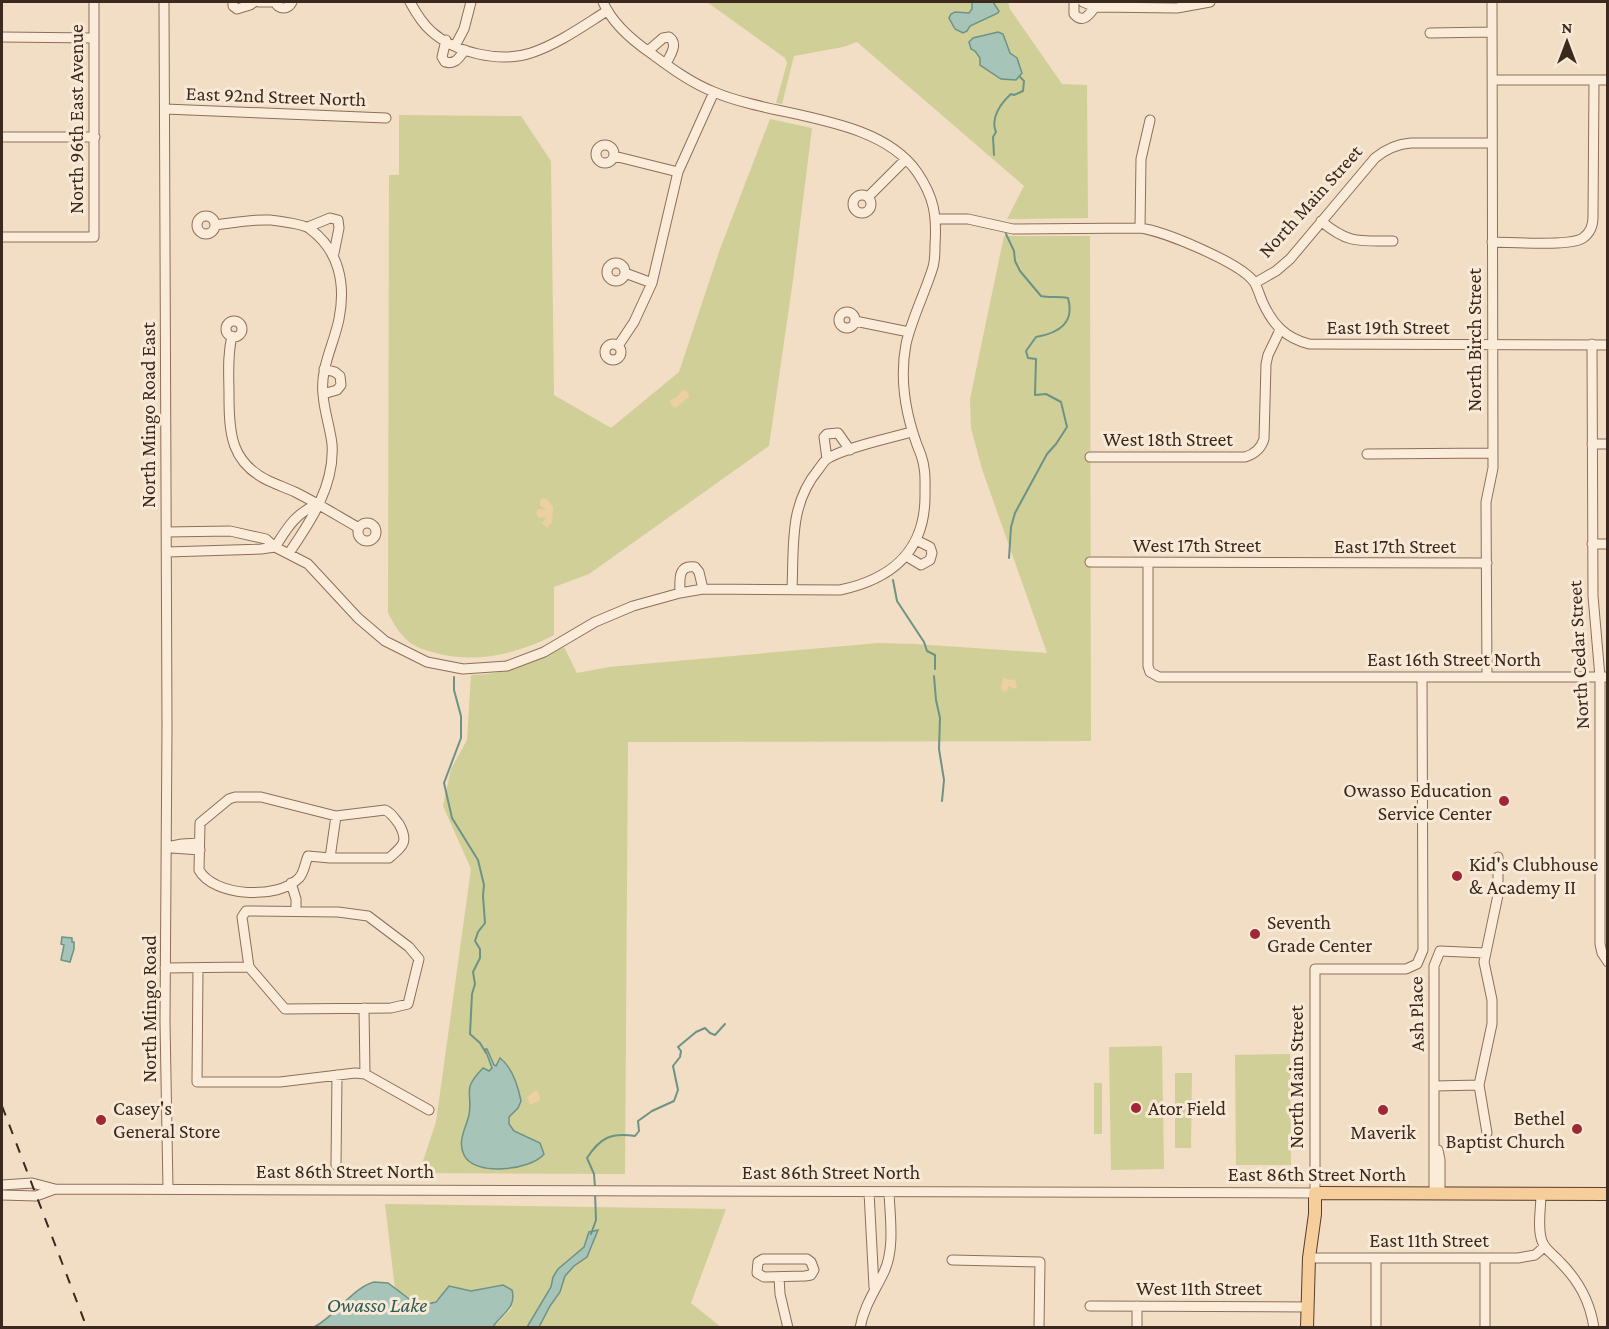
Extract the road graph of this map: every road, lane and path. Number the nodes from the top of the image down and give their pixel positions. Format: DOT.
graph roads {
  1 [pos="94,2"];
  2 [pos="164,2"];
  3 [pos="232,2"];
  4 [pos="254,2"];
  5 [pos="259,2"];
  6 [pos="275,2"];
  7 [pos="292,2"];
  8 [pos="410,2"];
  9 [pos="471,2"];
  10 [pos="1074,2"];
  11 [pos="1083,2"];
  12 [pos="1210,2"];
  13 [pos="1492,2"];
  14 [pos="1150,4"];
  15 [pos="605,6"];
  16 [pos="1095,8"];
  17 [pos="1492,32"];
  18 [pos="1430,33"];
  19 [pos="2,38"];
  20 [pos="94,38"];
  21 [pos="446,40"];
  22 [pos="460,48"];
  23 [pos="648,51"];
  24 [pos="666,64"];
  25 [pos="1492,80"];
  26 [pos="1594,80"];
  27 [pos="1608,80"];
  28 [pos="714,92"];
  29 [pos="165,109"];
  30 [pos="386,118"];
  31 [pos="1150,120"];
  32 [pos="2,137"];
  33 [pos="95,137"];
  34 [pos="1492,143"];
  35 [pos="614,156"];
  36 [pos="906,159"];
  37 [pos="678,172"];
  38 [pos="868,197"];
  39 [pos="937,219"];
  40 [pos="1321,221"];
  41 [pos="215,225"];
  42 [pos="308,227"];
  43 [pos="1140,228"];
  44 [pos="2,237"];
  45 [pos="1393,240"];
  46 [pos="1492,242"];
  47 [pos="334,254"];
  48 [pos="625,273"];
  49 [pos="652,283"];
  50 [pos="1255,283"];
  51 [pos="855,321"];
  52 [pos="1280,330"];
  53 [pos="909,332"];
  54 [pos="232,336"];
  55 [pos="1592,344"];
  56 [pos="1492,345"];
  57 [pos="1608,345"];
  58 [pos="618,346"];
  59 [pos="324,369"];
  60 [pos="323,394"];
  61 [pos="911,432"];
  62 [pos="1592,444"];
  63 [pos="1608,444"];
  64 [pos="850,450"];
  65 [pos="1493,453"];
  66 [pos="1367,454"];
  67 [pos="1090,457"];
  68 [pos="827,459"];
  69 [pos="317,504"];
  70 [pos="359,528"];
  71 [pos="166,532"];
  72 [pos="916,540"];
  73 [pos="1593,544"];
  74 [pos="1608,544"];
  75 [pos="275,547"];
  76 [pos="167,552"];
  77 [pos="289,553"];
  78 [pos="906,556"];
  79 [pos="1090,562"];
  80 [pos="1148,563"];
  81 [pos="1487,563"];
  82 [pos="1303,564"];
  83 [pos="703,589"];
  84 [pos="792,589"];
  85 [pos="680,593"];
  86 [pos="1422,677"];
  87 [pos="1487,677"];
  88 [pos="1604,677"];
  89 [pos="336,816"];
  90 [pos="167,829"];
  91 [pos="166,847"];
  92 [pos="200,847"];
  93 [pos="1498,857"];
  94 [pos="330,858"];
  95 [pos="291,883"];
  96 [pos="296,911"];
  97 [pos="1604,916"];
  98 [pos="1484,958"];
  99 [pos="1608,962"];
  100 [pos="249,967"];
  101 [pos="165,968"];
  102 [pos="198,969"];
  103 [pos="364,1008"];
  104 [pos="365,1074"];
  105 [pos="337,1075"];
  106 [pos="1479,1085"];
  107 [pos="1435,1086"];
  108 [pos="429,1110"];
  109 [pos="1487,1133"];
  110 [pos="336,1165"];
  111 [pos="2,1185"];
  112 [pos="55,1190"];
  113 [pos="168,1190"];
  114 [pos="869,1192"];
  115 [pos="889,1192"];
  116 [pos="1315,1193"];
  117 [pos="1437,1193"];
  118 [pos="1541,1194"];
  119 [pos="1608,1194"];
  120 [pos="2,1195"];
  121 [pos="1544,1247"];
  122 [pos="1309,1258"];
  123 [pos="1376,1258"];
  124 [pos="1485,1258"];
  125 [pos="952,1260"];
  126 [pos="779,1277"];
  127 [pos="874,1287"];
  128 [pos="1090,1306"];
  129 [pos="1137,1306"];
  130 [pos="1307,1307"];
  131 [pos="788,1328"];
  132 [pos="860,1328"];
  133 [pos="1039,1328"];
  134 [pos="1137,1328"];
  135 [pos="1307,1328"];
  136 [pos="1376,1328"];
  137 [pos="1485,1328"];
  138 [pos="1594,1328"];
  1 -- 20 [label="street, North 96th East Avenue"];
  2 -- 29 [label="street, North Mingo Road East"];
  3 -- 4 [label="street"];
  5 -- 6 [label="street"];
  6 -- 7 [label="street"];
  8 -- 21 [label="street"];
  9 -- 22 [label="street"];
  10 -- 16 [label="street"];
  11 -- 16 [label="street"];
  12 -- 14 [label="street"];
  13 -- 17 [label="street, North Birch Street"];
  14 -- 16 [label="street"];
  15 -- 22 [label="street"];
  15 -- 23 [label="street"];
  17 -- 18 [label="street"];
  17 -- 25 [label="street, North Birch Street"];
  19 -- 20 [label="street"];
  20 -- 33 [label="street, North 96th East Avenue"];
  21 -- 22 [label="street"];
  21 -- 22 [label="street"];
  23 -- 24 [label="street"];
  23 -- 24 [label="street"];
  24 -- 28 [label="street"];
  25 -- 26 [label="street"];
  25 -- 34 [label="street, North Birch Street"];
  26 -- 27 [label="street"];
  26 -- 46 [label="street"];
  28 -- 36 [label="street"];
  28 -- 37 [label="street"];
  29 -- 30 [label="street, East 92nd Street North"];
  29 -- 71 [label="street, North Mingo Road East"];
  31 -- 43 [label="street"];
  32 -- 33 [label="street"];
  33 -- 44 [label="street, North 96th East Avenue"];
  34 -- 40 [label="street, North Main Street"];
  34 -- 46 [label="street, North Birch Street"];
  35 -- 37 [label="street"];
  36 -- 38 [label="street"];
  36 -- 39 [label="street"];
  37 -- 49 [label="street"];
  39 -- 43 [label="street"];
  39 -- 53 [label="street"];
  40 -- 45 [label="street"];
  40 -- 50 [label="street, North Main Street"];
  41 -- 42 [label="street"];
  42 -- 47 [label="street"];
  42 -- 47 [label="street"];
  43 -- 50 [label="street"];
  46 -- 56 [label="street, North Birch Street"];
  47 -- 59 [label="street"];
  48 -- 49 [label="street"];
  49 -- 58 [label="street"];
  50 -- 52 [label="street"];
  51 -- 53 [label="street"];
  52 -- 56 [label="street, East 19th Street"];
  52 -- 67 [label="street, West 18th Street"];
  53 -- 61 [label="street"];
  54 -- 69 [label="street"];
  55 -- 56 [label="street, East 19th Street"];
  55 -- 57 [label="street, East 19th Street"];
  55 -- 62 [label="street, North Cedar Street"];
  56 -- 65 [label="street, North Birch Street"];
  59 -- 60 [label="street"];
  59 -- 60 [label="street"];
  60 -- 69 [label="street"];
  61 -- 64 [label="street"];
  61 -- 72 [label="street"];
  62 -- 63 [label="street"];
  62 -- 73 [label="street, North Cedar Street"];
  64 -- 68 [label="street"];
  64 -- 68 [label="street"];
  65 -- 66 [label="street"];
  65 -- 81 [label="street, North Birch Street"];
  68 -- 84 [label="street"];
  69 -- 70 [label="street"];
  69 -- 75 [label="street"];
  69 -- 77 [label="street"];
  71 -- 75 [label="street"];
  71 -- 76 [label="street, North Mingo Road East"];
  72 -- 78 [label="street"];
  72 -- 78 [label="street"];
  73 -- 74 [label="street"];
  73 -- 88 [label="street, North Cedar Street"];
  75 -- 76 [label="street"];
  75 -- 77 [label="street"];
  76 -- 90 [label="street, North Mingo Road East"];
  77 -- 85 [label="street"];
  78 -- 84 [label="street"];
  79 -- 80 [label="street, West 17th Street"];
  80 -- 82 [label="street, West 17th Street"];
  80 -- 86 [label="street, East 16th Street North"];
  81 -- 82 [label="street, East 17th Street"];
  81 -- 87 [label="street, North Birch Street"];
  83 -- 84 [label="street"];
  83 -- 85 [label="street"];
  83 -- 85 [label="street"];
  86 -- 87 [label="street, East 16th Street North"];
  86 -- 116 [label="street, North Main Street"];
  87 -- 88 [label="street, East 16th Street North"];
  88 -- 97 [label="street, North Cedar Street"];
  89 -- 92 [label="street"];
  89 -- 94 [label="street"];
  89 -- 94 [label="street"];
  90 -- 91 [label="street, North Mingo Road"];
  91 -- 92 [label="street"];
  91 -- 101 [label="street, North Mingo Road"];
  92 -- 95 [label="street"];
  93 -- 98 [label="street"];
  94 -- 95 [label="street"];
  95 -- 96 [label="street"];
  96 -- 100 [label="street"];
  96 -- 103 [label="street"];
  97 -- 99 [label="street, North Cedar Street"];
  98 -- 106 [label="street"];
  98 -- 107 [label="street, Ash Place"];
  100 -- 102 [label="street"];
  100 -- 103 [label="street"];
  101 -- 102 [label="street"];
  101 -- 113 [label="street, North Mingo Road"];
  102 -- 105 [label="street"];
  103 -- 104 [label="street"];
  104 -- 105 [label="street"];
  104 -- 108 [label="street"];
  105 -- 110 [label="street"];
  106 -- 107 [label="street"];
  106 -- 109 [label="street"];
  107 -- 117 [label="street, Ash Place"];
  111 -- 112 [label="street, East 86th Street North"];
  112 -- 113 [label="street, East 86th Street North"];
  112 -- 120 [label="street, East 86th Street North"];
  113 -- 114 [label="street, East 86th Street North"];
  114 -- 115 [label="street, East 86th Street North"];
  114 -- 127 [label="street"];
  115 -- 116 [label="street, East 86th Street North"];
  115 -- 127 [label="street"];
  116 -- 117 [label="main road, East 86th Street North"];
  116 -- 122 [label="main road, North Main Street"];
  117 -- 118 [label="main road, East 86th Street North"];
  118 -- 119 [label="main road, East 86th Street North"];
  118 -- 121 [label="street"];
  121 -- 124 [label="street, East 11th Street"];
  121 -- 138 [label="street"];
  122 -- 123 [label="street, East 11th Street"];
  122 -- 130 [label="main road, North Main Street"];
  123 -- 124 [label="street, East 11th Street"];
  123 -- 136 [label="street"];
  124 -- 137 [label="street"];
  125 -- 133 [label="street"];
  126 -- 126 [label="street"];
  126 -- 131 [label="street"];
  127 -- 132 [label="street"];
  128 -- 129 [label="street, West 11th Street"];
  129 -- 130 [label="street, West 11th Street"];
  129 -- 134 [label="street"];
  130 -- 135 [label="main road, North Main Street"];
}
